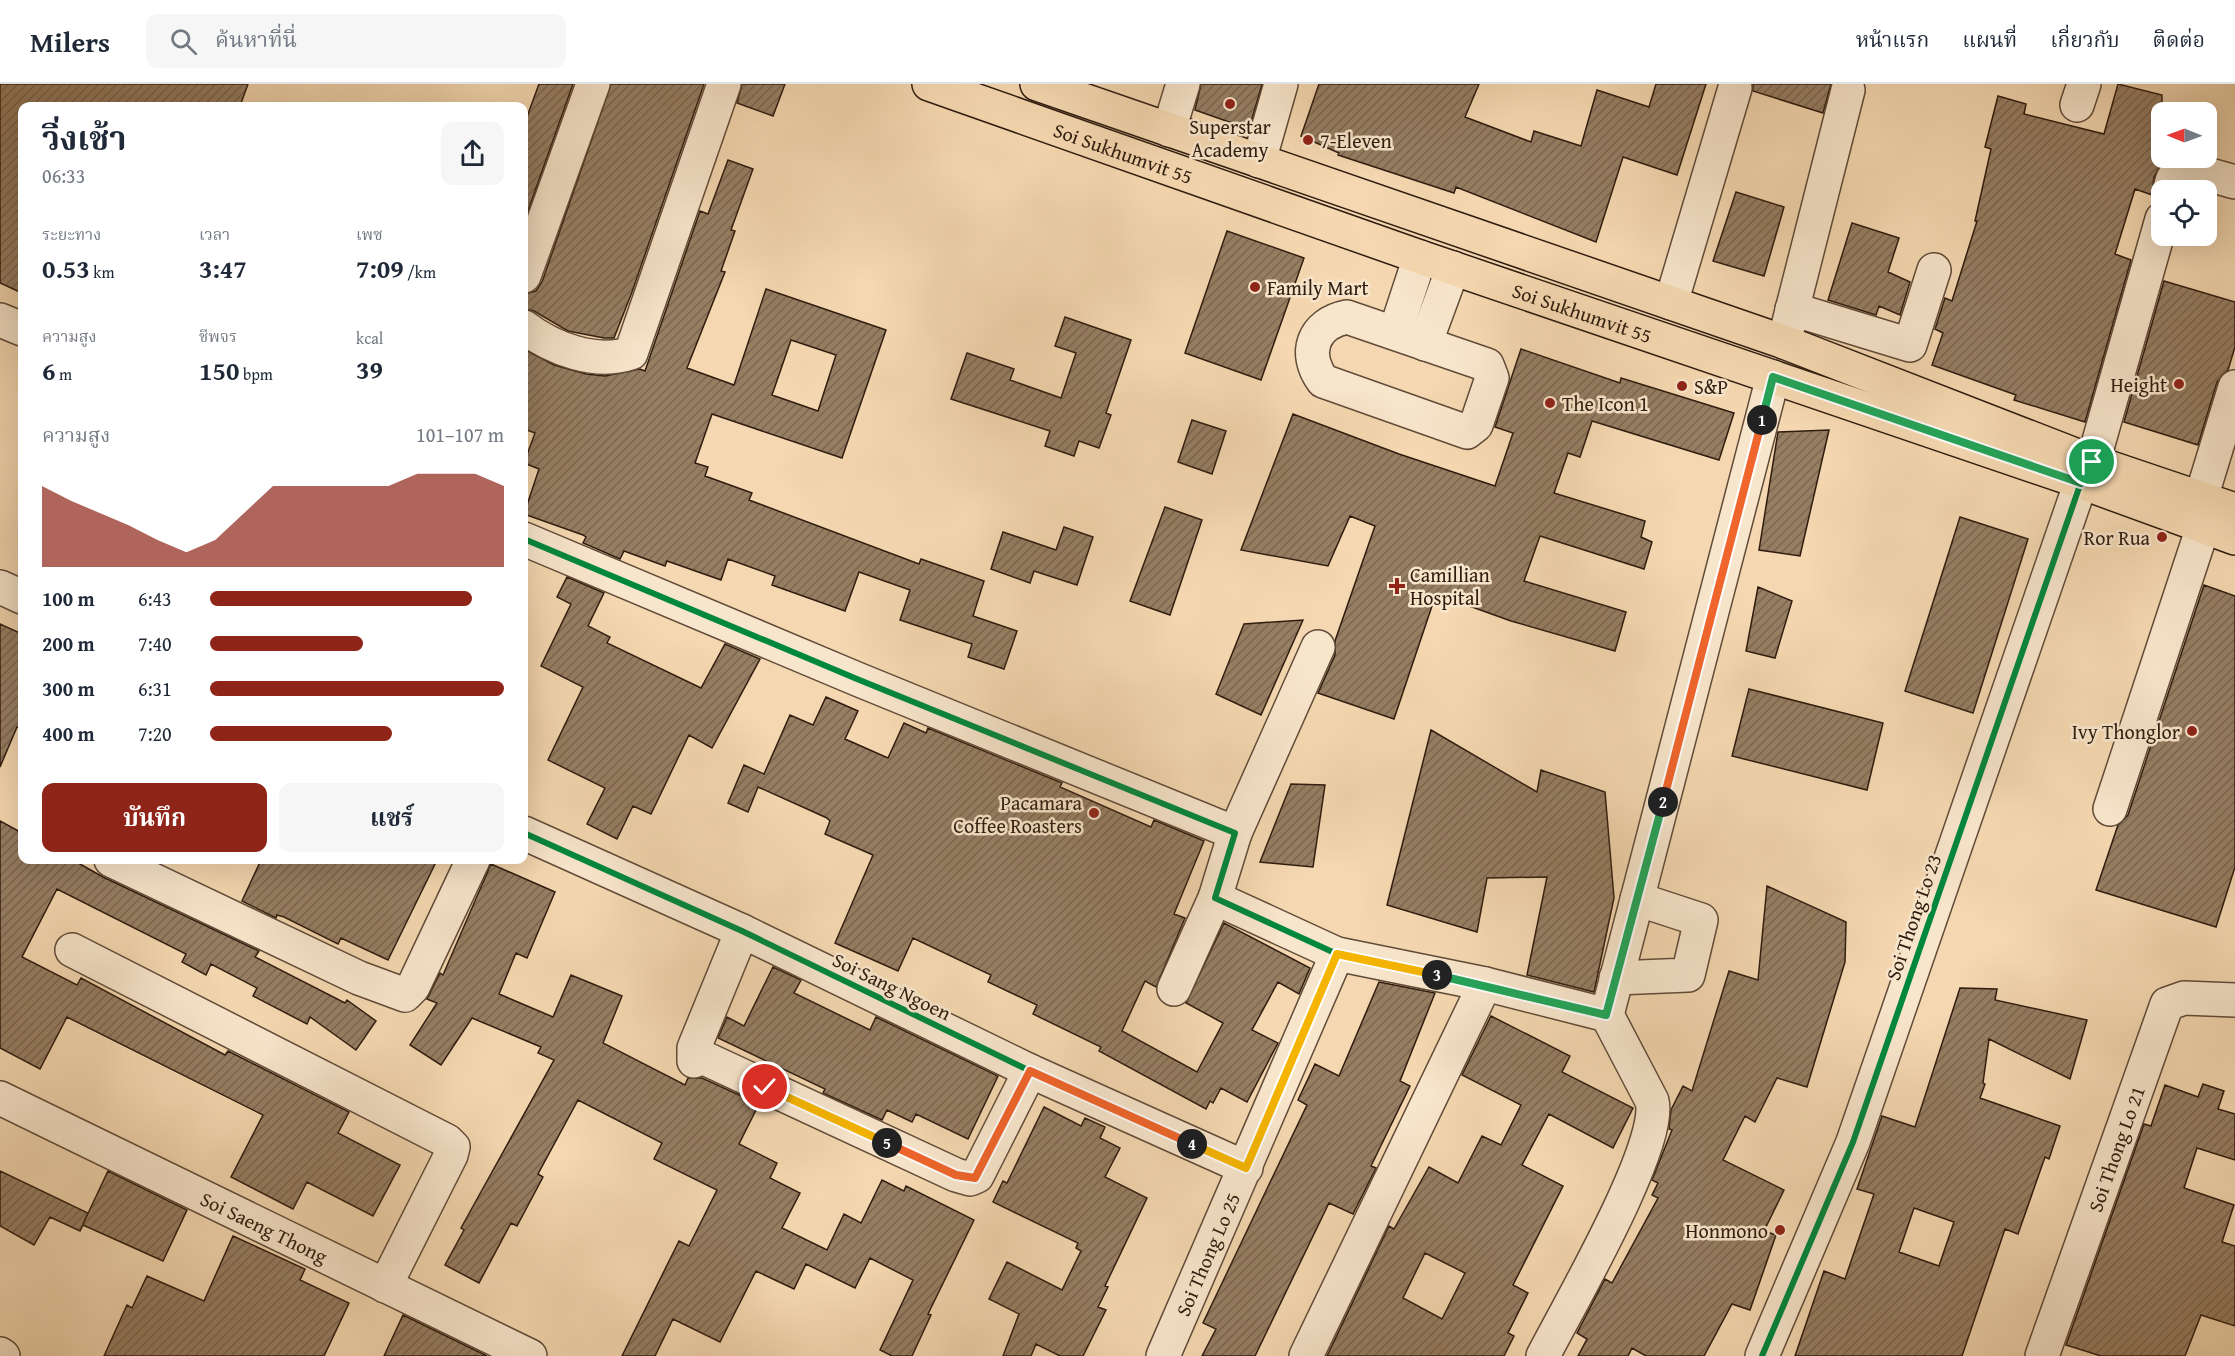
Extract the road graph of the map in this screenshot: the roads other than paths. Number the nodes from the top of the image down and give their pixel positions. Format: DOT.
graph roads {
  1 [pos="593,84"];
  2 [pos="724,84"];
  3 [pos="929,84"];
  4 [pos="1037,84"];
  5 [pos="1183,84"];
  6 [pos="1281,84"];
  7 [pos="1735,88"];
  8 [pos="1070,90"];
  9 [pos="1848,90"];
  10 [pos="1169,130"];
  11 [pos="1259,161"];
  12 [pos="2172,180"];
  13 [pos="2235,182"];
  14 [pos="1432,222"];
  15 [pos="1466,233"];
  16 [pos="2154,246"];
  17 [pos="1420,257"];
  18 [pos="528,265"];
  19 [pos="1453,268"];
  20 [pos="1934,270"];
  21 [pos="1671,303"];
  22 [pos="1792,309"];
  23 [pos="0,320"];
  24 [pos="18,327"];
  25 [pos="528,329"];
  26 [pos="1410,338"];
  27 [pos="1784,342"];
  28 [pos="1773,377"];
  29 [pos="2235,387"];
  30 [pos="2087,472"];
  31 [pos="2235,510"];
  32 [pos="2202,512"];
  33 [pos="2235,538"];
  34 [pos="528,540"];
  35 [pos="0,586"];
  36 [pos="18,595"];
  37 [pos="1318,647"];
  38 [pos="2110,809"];
  39 [pos="1236,833"];
  40 [pos="528,835"];
  41 [pos="119,864"];
  42 [pos="471,864"];
  43 [pos="1215,898"];
  44 [pos="1637,899"];
  45 [pos="742,931"];
  46 [pos="72,950"];
  47 [pos="1337,954"];
  48 [pos="1616,978"];
  49 [pos="1485,984"];
  50 [pos="1174,989"];
  51 [pos="2235,1000"];
  52 [pos="1606,1015"];
  53 [pos="1030,1071"];
  54 [pos="0,1098"];
  55 [pos="1246,1168"];
  56 [pos="385,1286"];
  57 [pos="530,1356"];
  58 [pos="1163,1356"];
  59 [pos="1306,1356"];
  60 [pos="1543,1356"];
  61 [pos="1762,1356"];
  62 [pos="2042,1356"];
  1 -- 18 [label="street"];
  2 -- 25 [label="street"];
  3 -- 17 [label="main road, Soi Sukhumvit 55"];
  4 -- 8 [label="main road, Soi Sukhumvit 55"];
  5 -- 10 [label="street"];
  6 -- 11 [label="street"];
  7 -- 21 [label="street"];
  8 -- 10 [label="main road, Soi Sukhumvit 55"];
  9 -- 22 [label="street"];
  10 -- 11 [label="main road, Soi Sukhumvit 55"];
  11 -- 14 [label="main road, Soi Sukhumvit 55"];
  12 -- 13 [label="street"];
  14 -- 15 [label="main road, Soi Sukhumvit 55"];
  14 -- 17 [label="main road"];
  15 -- 19 [label="main road"];
  15 -- 21 [label="main road, Soi Sukhumvit 55"];
  16 -- 30 [label="street, Soi Thong Lo 23"];
  17 -- 19 [label="main road, Soi Sukhumvit 55"];
  17 -- 26 [label="street"];
  19 -- 26 [label="street"];
  19 -- 28 [label="main road, Soi Sukhumvit 55"];
  20 -- 22 [label="street"];
  21 -- 27 [label="main road, Soi Sukhumvit 55"];
  22 -- 27 [label="street"];
  23 -- 24 [label="street"];
  26 -- 26 [label="street"];
  27 -- 28 [label="main road"];
  27 -- 30 [label="main road, Soi Sukhumvit 55"];
  28 -- 30 [label="main road, Soi Sukhumvit 55"];
  28 -- 44 [label="street"];
  29 -- 32 [label="street"];
  30 -- 32 [label="main road, Soi Sukhumvit 55"];
  30 -- 61 [label="street, Soi Thong Lo 23"];
  31 -- 32 [label="main road, Soi Sukhumvit 55"];
  32 -- 33 [label="main road, Soi Sukhumvit 55"];
  32 -- 38 [label="street"];
  34 -- 39 [label="street"];
  35 -- 36 [label="street"];
  37 -- 39 [label="street"];
  39 -- 43 [label="street"];
  40 -- 45 [label="street, Soi Sang Ngoen"];
  41 -- 42 [label="street"];
  43 -- 47 [label="street"];
  43 -- 50 [label="street"];
  44 -- 48 [label="street"];
  44 -- 48 [label="street"];
  45 -- 53 [label="street, Soi Sang Ngoen"];
  45 -- 53 [label="street"];
  46 -- 56 [label="street"];
  47 -- 49 [label="street"];
  47 -- 55 [label="street, Soi Thong Lo 25"];
  48 -- 52 [label="street"];
  49 -- 52 [label="street"];
  49 -- 59 [label="street"];
  51 -- 62 [label="street, Soi Thong Lo 21"];
  52 -- 60 [label="street"];
  53 -- 55 [label="street, Soi Sang Ngoen"];
  54 -- 56 [label="street, Soi Saeng Thong"];
  55 -- 58 [label="street, Soi Thong Lo 25"];
  56 -- 57 [label="street, Soi Saeng Thong"];
}
